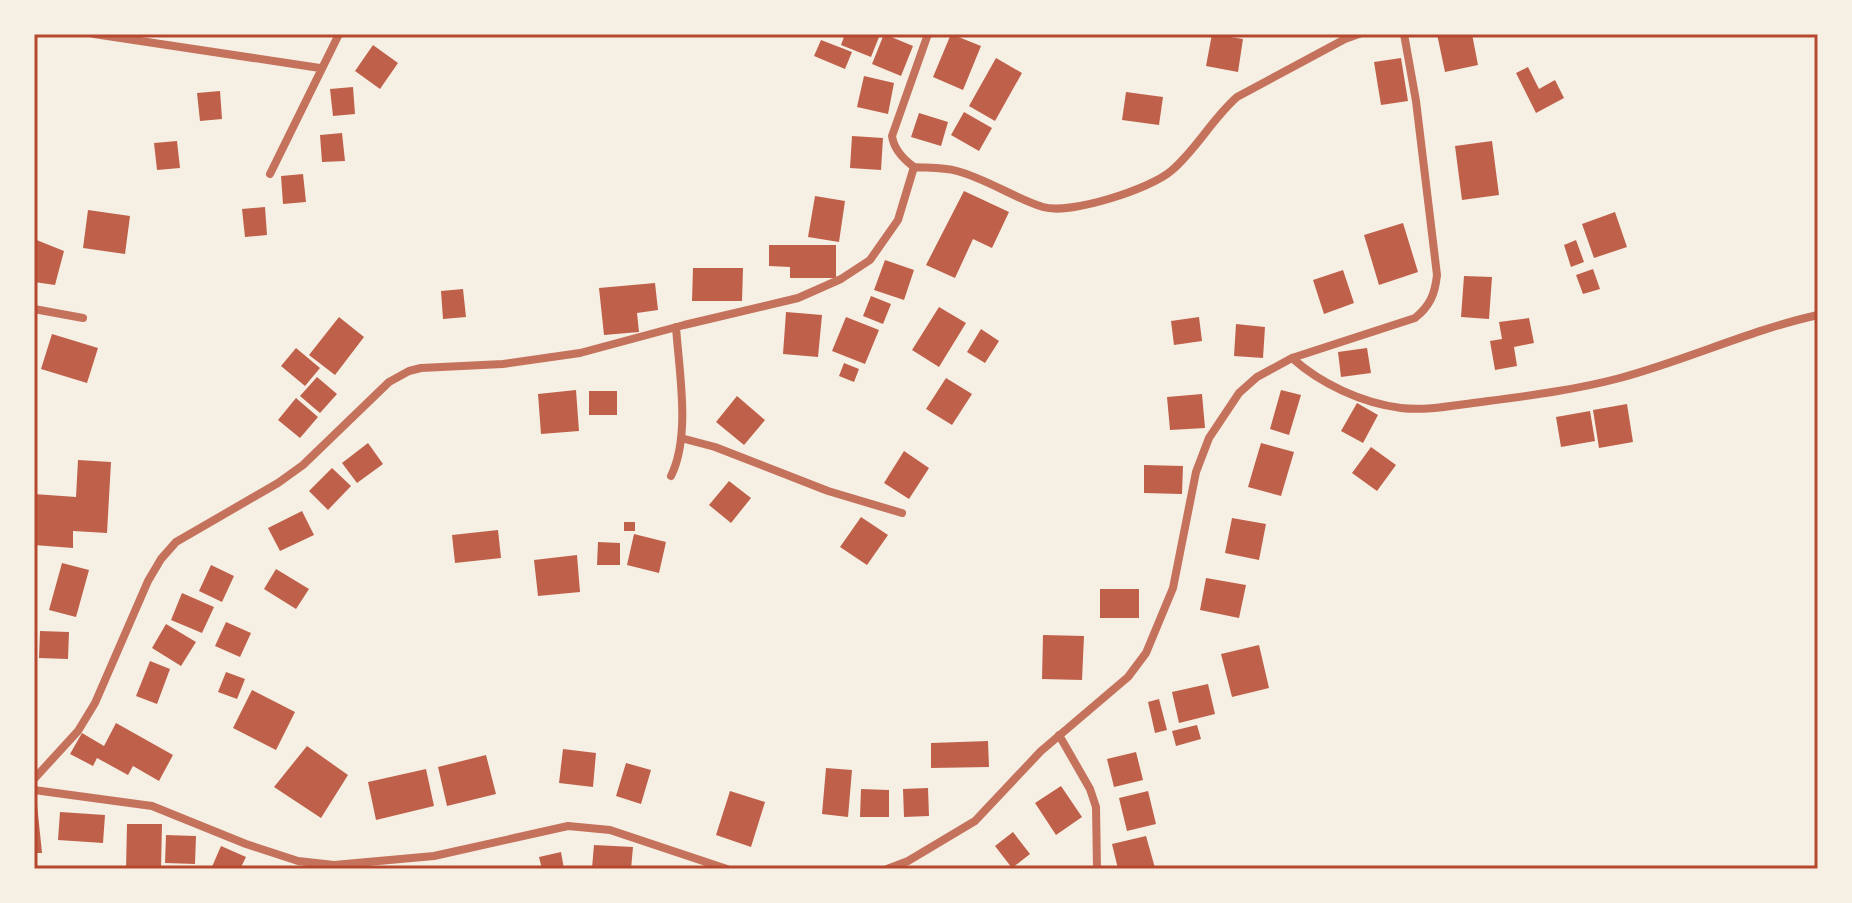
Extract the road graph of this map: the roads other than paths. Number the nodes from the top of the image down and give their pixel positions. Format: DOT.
graph roads {
  1 [pos="94,34"];
  2 [pos="339,34"];
  3 [pos="928,34"];
  4 [pos="1359,34"];
  5 [pos="1404,34"];
  6 [pos="320,68"];
  7 [pos="914,167"];
  8 [pos="270,174"];
  9 [pos="34,309"];
  10 [pos="1818,315"];
  11 [pos="83,318"];
  12 [pos="676,327"];
  13 [pos="1292,358"];
  14 [pos="681,438"];
  15 [pos="671,476"];
  16 [pos="902,513"];
  17 [pos="1059,735"];
  18 [pos="34,779"];
  19 [pos="34,790"];
  20 [pos="727,869"];
  21 [pos="887,869"];
  22 [pos="1097,869"];
  1 -- 6 [label="street"];
  2 -- 6 [label="street"];
  3 -- 7 [label="street"];
  4 -- 7 [label="street"];
  5 -- 13 [label="street"];
  6 -- 8 [label="street"];
  7 -- 12 [label="street"];
  9 -- 11 [label="street"];
  10 -- 13 [label="street"];
  12 -- 14 [label="street"];
  12 -- 18 [label="street"];
  13 -- 17 [label="street"];
  14 -- 15 [label="street"];
  14 -- 16 [label="street"];
  17 -- 21 [label="street"];
  17 -- 22 [label="street"];
  19 -- 20 [label="street"];
}
